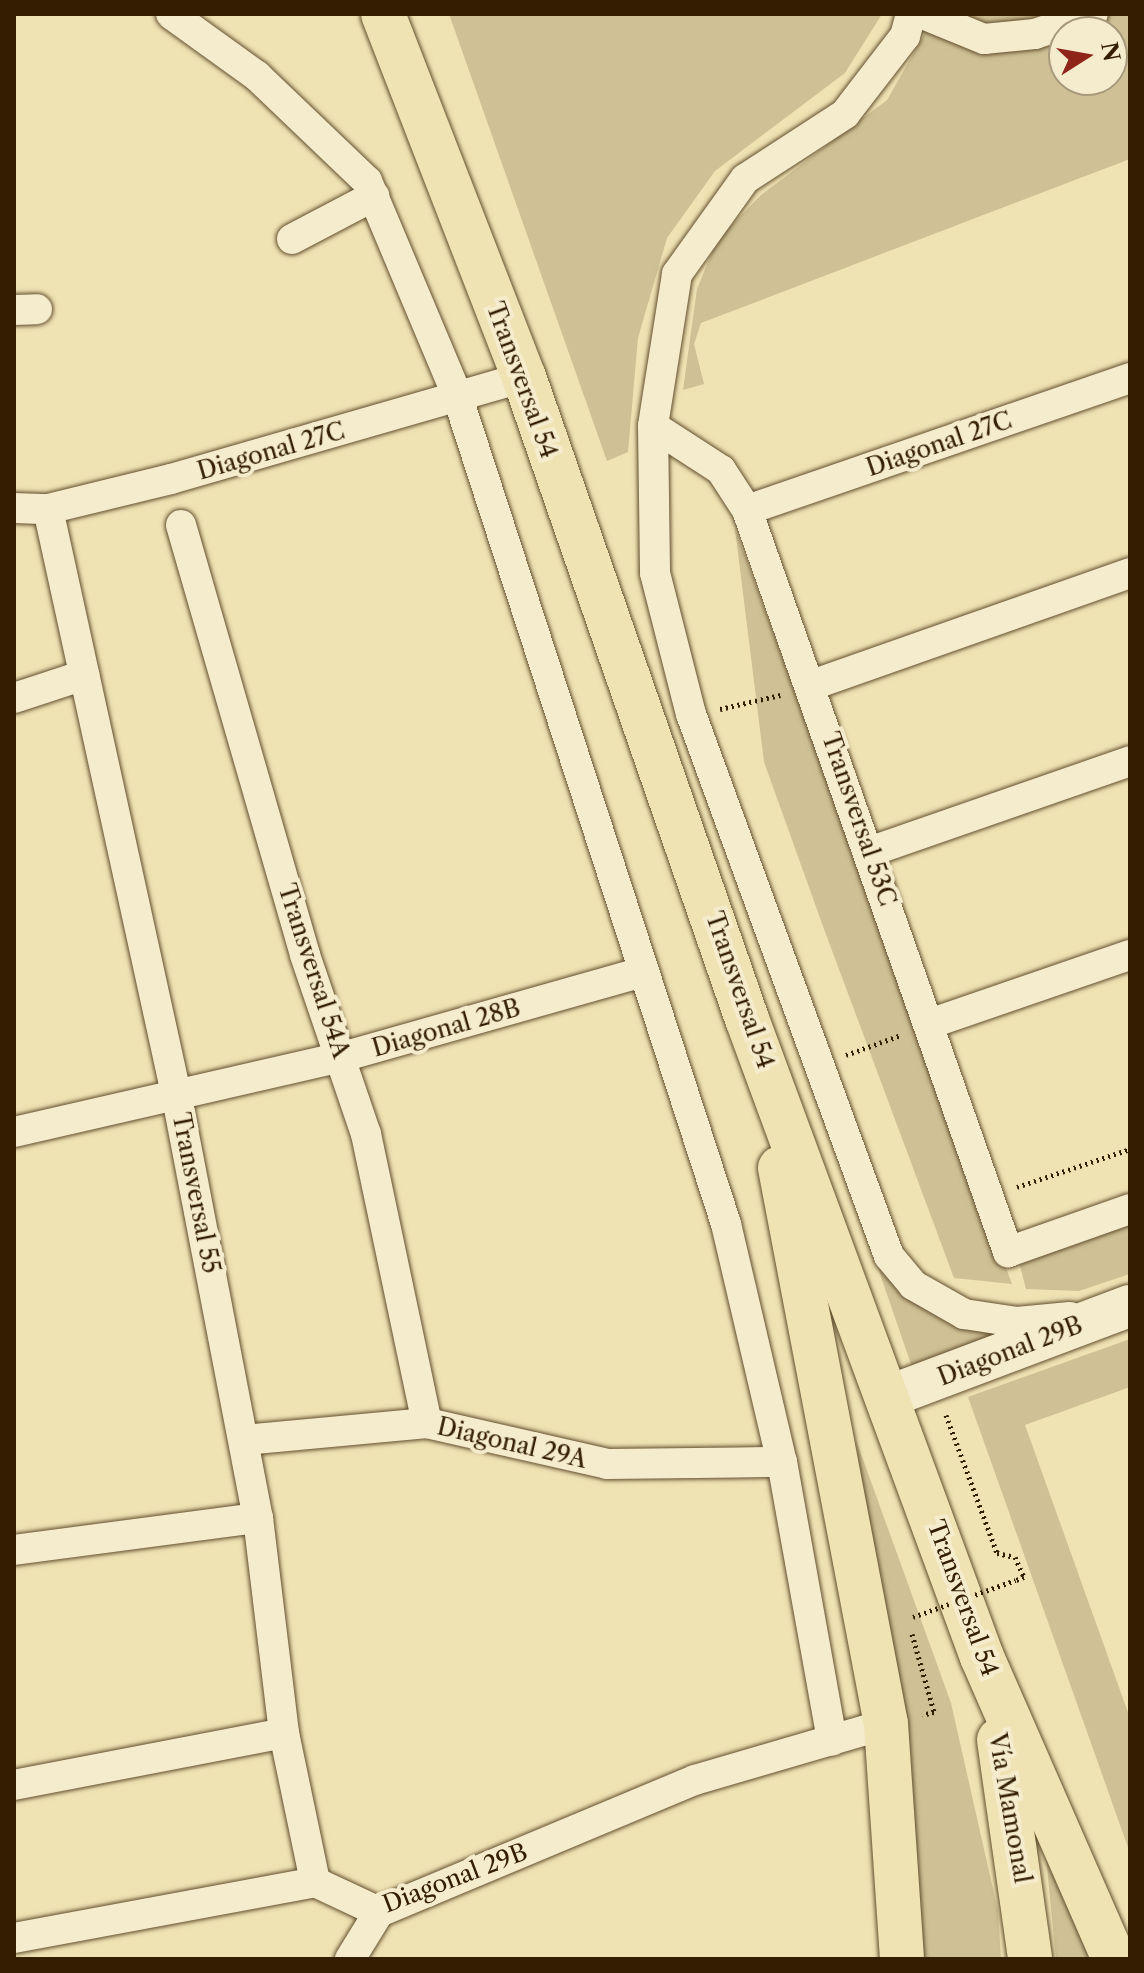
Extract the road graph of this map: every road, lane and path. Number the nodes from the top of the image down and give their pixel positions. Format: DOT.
graph roads {
  1 [pos="171,14"];
  2 [pos="383,14"];
  3 [pos="911,14"];
  4 [pos="923,14"];
  5 [pos="1093,14"];
  6 [pos="374,196"];
  7 [pos="292,239"];
  8 [pos="524,377"];
  9 [pos="1130,378"];
  10 [pos="458,398"];
  11 [pos="653,426"];
  12 [pos="14,508"];
  13 [pos="747,510"];
  14 [pos="50,519"];
  15 [pos="181,525"];
  16 [pos="1130,573"];
  17 [pos="84,675"];
  18 [pos="812,685"];
  19 [pos="14,698"];
  20 [pos="756,702"];
  21 [pos="720,709"];
  22 [pos="1130,761"];
  23 [pos="869,852"];
  24 [pos="1130,955"];
  25 [pos="642,972"];
  26 [pos="747,1019"];
  27 [pos="932,1023"];
  28 [pos="873,1045"];
  29 [pos="342,1057"];
  30 [pos="841,1057"];
  31 [pos="177,1098"];
  32 [pos="14,1132"];
  33 [pos="1130,1149"];
  34 [pos="990,1197"];
  35 [pos="1130,1209"];
  36 [pos="1119,1310"];
  37 [pos="890,1396"];
  38 [pos="944,1409"];
  39 [pos="427,1423"];
  40 [pos="244,1440"];
  41 [pos="782,1462"];
  42 [pos="258,1518"];
  43 [pos="14,1550"];
  44 [pos="910,1617"];
  45 [pos="982,1657"];
  46 [pos="886,1724"];
  47 [pos="284,1733"];
  48 [pos="832,1741"];
  49 [pos="14,1785"];
  50 [pos="315,1882"];
  51 [pos="379,1912"];
  52 [pos="14,1938"];
  53 [pos="350,1959"];
  54 [pos="902,1959"];
  55 [pos="1030,1959"];
  56 [pos="1114,1959"];
  1 -- 6 [label="street"];
  2 -- 8 [label="main road, Transversal 54"];
  3 -- 11 [label="street"];
  4 -- 5 [label="street"];
  6 -- 7 [label="street"];
  6 -- 10 [label="street"];
  8 -- 10 [label="street, Diagonal 27C"];
  8 -- 26 [label="main road, Transversal 54"];
  9 -- 13 [label="street, Diagonal 27C"];
  10 -- 14 [label="street, Diagonal 27C"];
  10 -- 25 [label="street"];
  11 -- 13 [label="street, Transversal 53C"];
  11 -- 36 [label="street"];
  12 -- 14 [label="street, Diagonal 27C"];
  13 -- 18 [label="street, Transversal 53C"];
  14 -- 17 [label="street, Transversal 55"];
  15 -- 29 [label="street, Transversal 54A"];
  16 -- 18 [label="street"];
  17 -- 19 [label="street"];
  17 -- 31 [label="street, Transversal 55"];
  18 -- 23 [label="street, Transversal 53C"];
  20 -- 21 [label="path"];
  22 -- 23 [label="street"];
  23 -- 27 [label="street, Transversal 53C"];
  24 -- 27 [label="street"];
  25 -- 29 [label="street, Diagonal 28B"];
  25 -- 41 [label="street"];
  26 -- 37 [label="main road, Transversal 54"];
  26 -- 46 [label="main road"];
  27 -- 34 [label="street, Transversal 53C"];
  28 -- 30 [label="path"];
  29 -- 31 [label="street, Diagonal 28B"];
  29 -- 39 [label="street, Transversal 54A"];
  31 -- 32 [label="street, Diagonal 28B"];
  31 -- 40 [label="street, Transversal 55"];
  33 -- 34 [label="path"];
  34 -- 35 [label="street, Transversal 53C"];
  36 -- 37 [label="street, Diagonal 29B"];
  37 -- 45 [label="main road, Transversal 54"];
  38 -- 44 [label="path, bridge"];
  39 -- 40 [label="street, Diagonal 29A"];
  39 -- 41 [label="street, Diagonal 29A"];
  40 -- 42 [label="street, Transversal 55"];
  41 -- 48 [label="street"];
  42 -- 43 [label="street"];
  42 -- 47 [label="street, Transversal 55"];
  45 -- 55 [label="main road, Vía Mamonal"];
  45 -- 56 [label="main road, Transversal 54"];
  46 -- 48 [label="street, Diagonal 29B"];
  46 -- 54 [label="main road"];
  47 -- 49 [label="street"];
  47 -- 50 [label="street, Transversal 55"];
  48 -- 51 [label="street, Diagonal 29B"];
  50 -- 51 [label="street, Diagonal 29B"];
  50 -- 52 [label="street"];
  51 -- 53 [label="street"];
}
